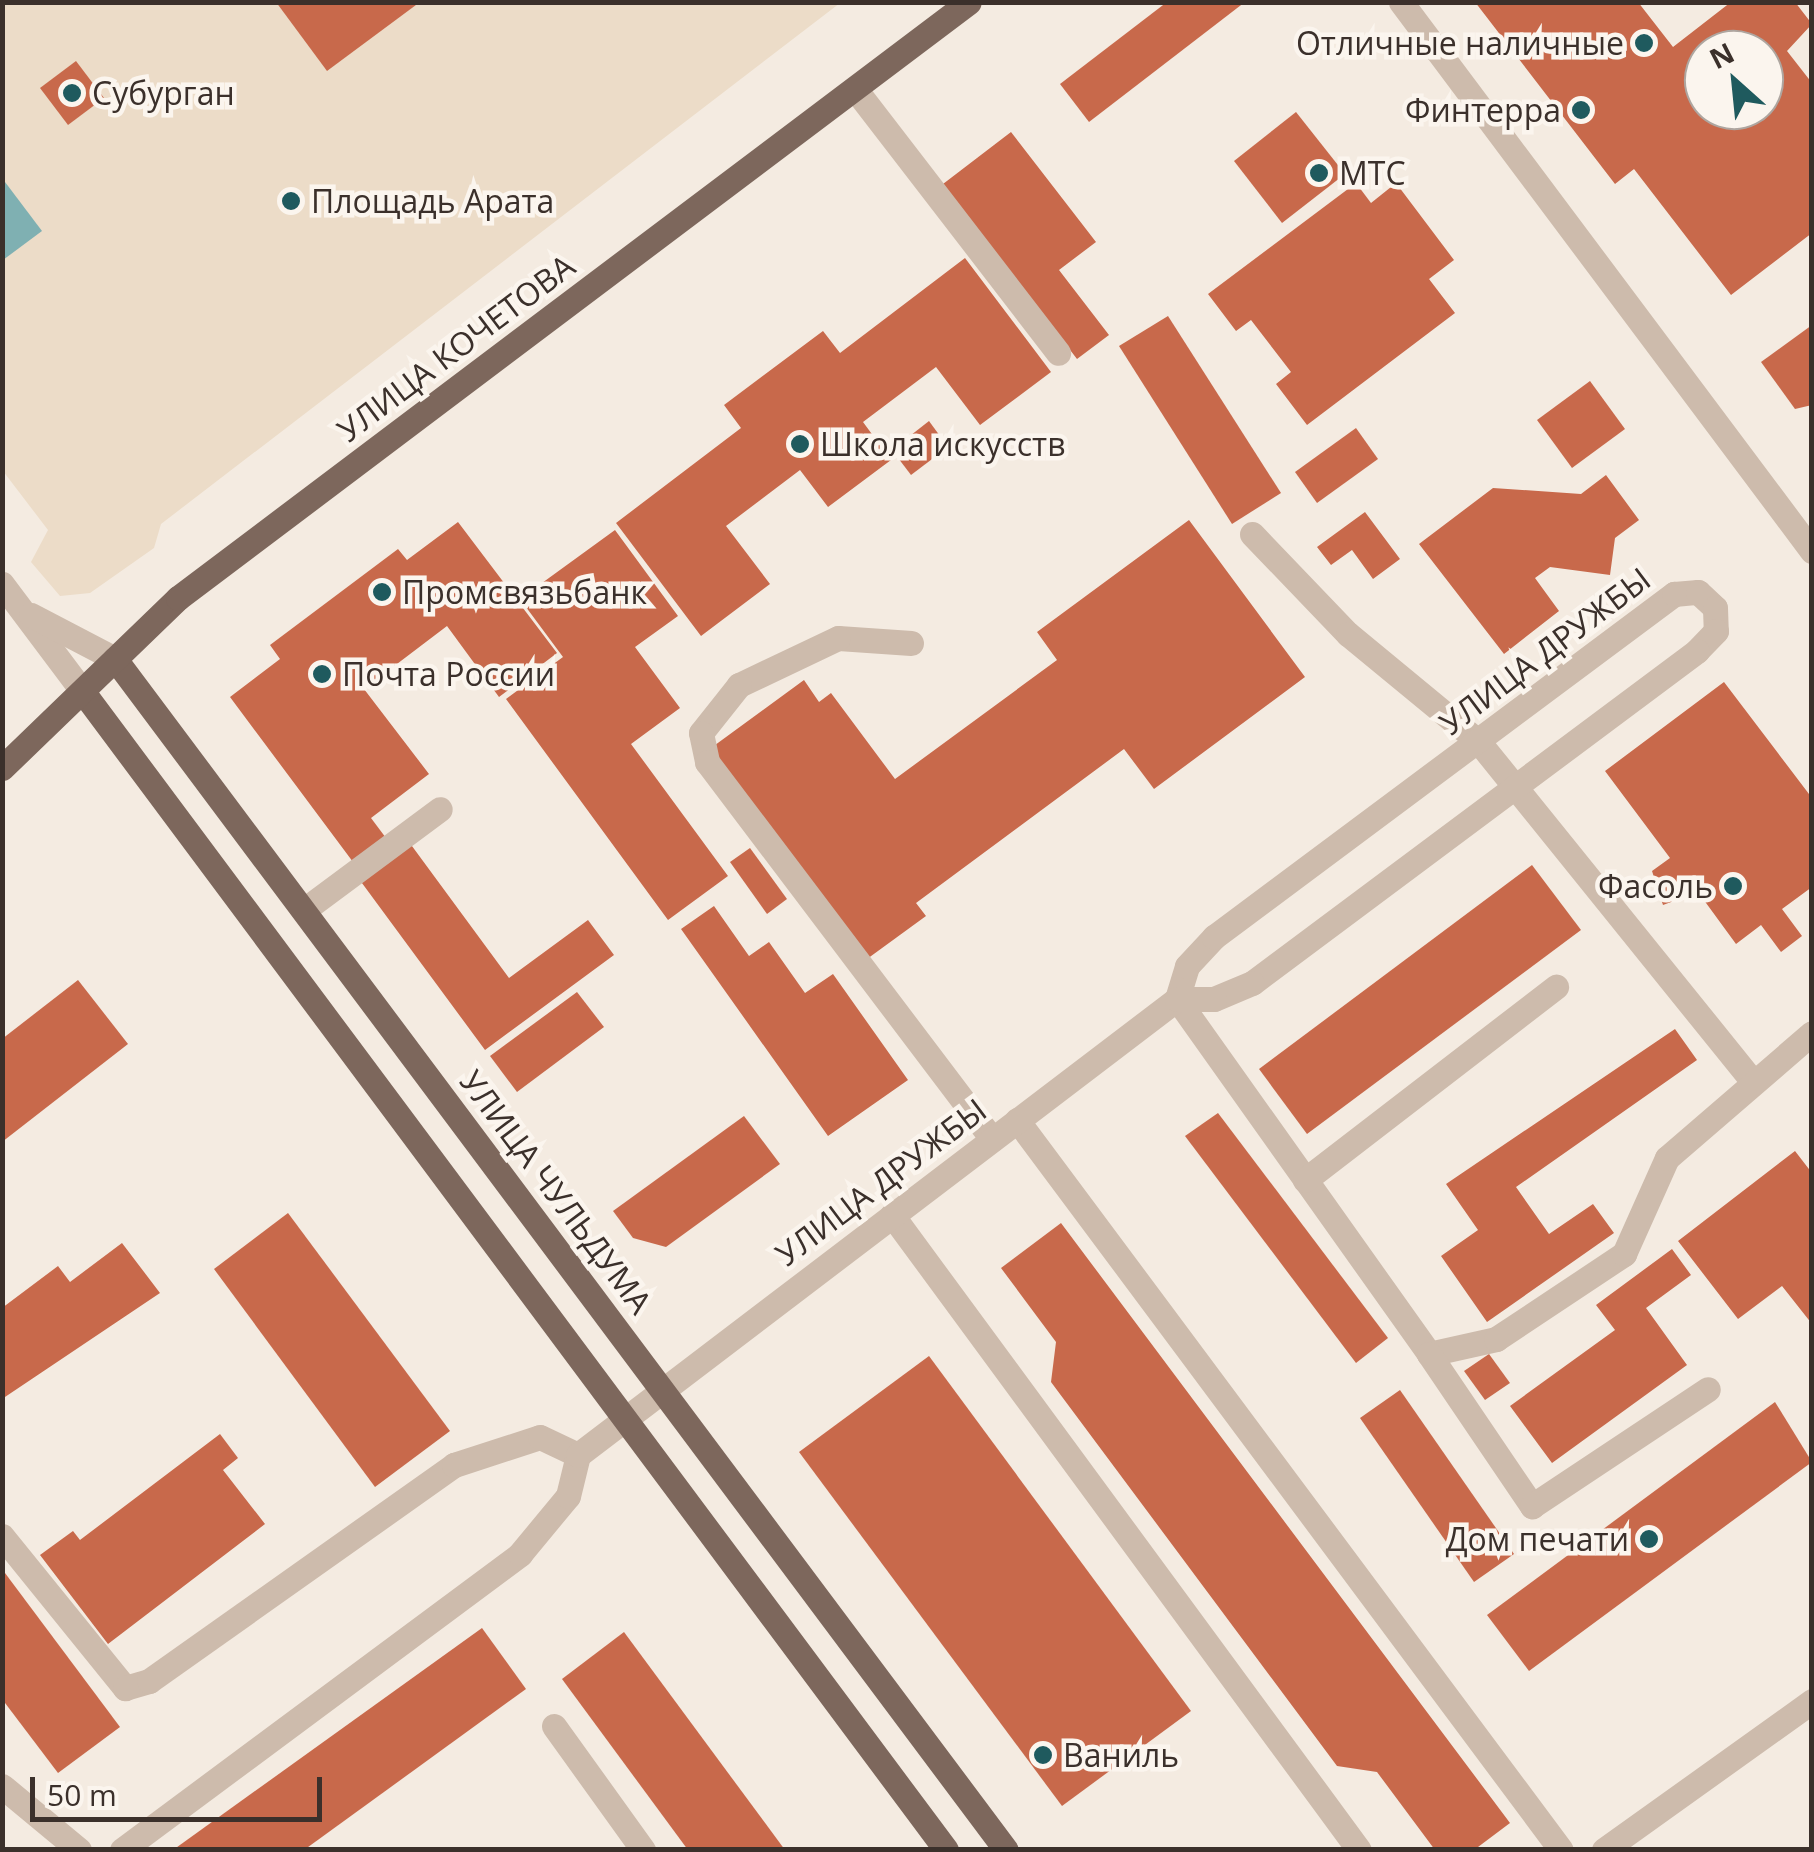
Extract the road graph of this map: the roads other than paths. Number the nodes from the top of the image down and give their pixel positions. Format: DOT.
graph roads {
  1 [pos="970,2"];
  2 [pos="1400,2"];
  3 [pos="855,88"];
  4 [pos="1058,353"];
  5 [pos="1252,534"];
  6 [pos="1812,551"];
  7 [pos="2,584"];
  8 [pos="22,610"];
  9 [pos="910,643"];
  10 [pos="115,659"];
  11 [pos="83,692"];
  12 [pos="1478,741"];
  13 [pos="2,768"];
  14 [pos="1516,786"];
  15 [pos="440,809"];
  16 [pos="304,910"];
  17 [pos="1556,987"];
  18 [pos="1177,999"];
  19 [pos="1812,1033"];
  20 [pos="1750,1078"];
  21 [pos="1017,1120"];
  22 [pos="992,1140"];
  23 [pos="1305,1180"];
  24 [pos="892,1215"];
  25 [pos="1428,1354"];
  26 [pos="664,1388"];
  27 [pos="1708,1389"];
  28 [pos="625,1418"];
  29 [pos="578,1455"];
  30 [pos="2,1536"];
  31 [pos="1812,1701"];
  32 [pos="554,1726"];
  33 [pos="2,1786"];
  34 [pos="79,1850"];
  35 [pos="122,1850"];
  36 [pos="643,1850"];
  37 [pos="946,1850"];
  38 [pos="1006,1850"];
  39 [pos="1359,1850"];
  40 [pos="1562,1850"];
  41 [pos="1604,1850"];
  1 -- 3 [label="main road, УЛИЦА КОЧЕТОВА"];
  2 -- 6 [label="street"];
  3 -- 4 [label="street"];
  3 -- 10 [label="main road, УЛИЦА КОЧЕТОВА"];
  5 -- 12 [label="street"];
  7 -- 8 [label="street, УЛИЦА ЧУЛЬДУМА"];
  8 -- 10 [label="street, УЛИЦА ЧУЛЬДУМА"];
  8 -- 11 [label="street, УЛИЦА ЧУЛЬДУМА"];
  9 -- 22 [label="street"];
  10 -- 11 [label="main road, УЛИЦА КОЧЕТОВА"];
  10 -- 16 [label="main road, УЛИЦА ЧУЛЬДУМА"];
  11 -- 13 [label="main road, УЛИЦА КОЧЕТОВА"];
  11 -- 28 [label="main road, УЛИЦА ЧУЛЬДУМА"];
  12 -- 14 [label="street"];
  12 -- 14 [label="street, УЛИЦА ДРУЖБЫ"];
  12 -- 18 [label="street, УЛИЦА ДРУЖБЫ"];
  14 -- 18 [label="street, УЛИЦА ДРУЖБЫ"];
  14 -- 20 [label="street"];
  15 -- 16 [label="street"];
  16 -- 26 [label="main road, УЛИЦА ЧУЛЬДУМА"];
  17 -- 23 [label="street"];
  18 -- 21 [label="street, УЛИЦА ДРУЖБЫ"];
  18 -- 23 [label="street"];
  19 -- 20 [label="street"];
  20 -- 25 [label="street"];
  21 -- 22 [label="street, УЛИЦА ДРУЖБЫ"];
  21 -- 40 [label="street"];
  22 -- 24 [label="street, УЛИЦА ДРУЖБЫ"];
  23 -- 25 [label="street"];
  24 -- 26 [label="street, УЛИЦА ДРУЖБЫ"];
  24 -- 39 [label="street"];
  25 -- 27 [label="street"];
  26 -- 28 [label="street, УЛИЦА ДРУЖБЫ"];
  26 -- 38 [label="main road, УЛИЦА ЧУЛЬДУМА"];
  28 -- 29 [label="street, УЛИЦА ДРУЖБЫ"];
  28 -- 37 [label="main road, УЛИЦА ЧУЛЬДУМА"];
  29 -- 30 [label="street"];
  29 -- 35 [label="street"];
  31 -- 41 [label="street"];
  32 -- 36 [label="street"];
  33 -- 34 [label="street"];
}
